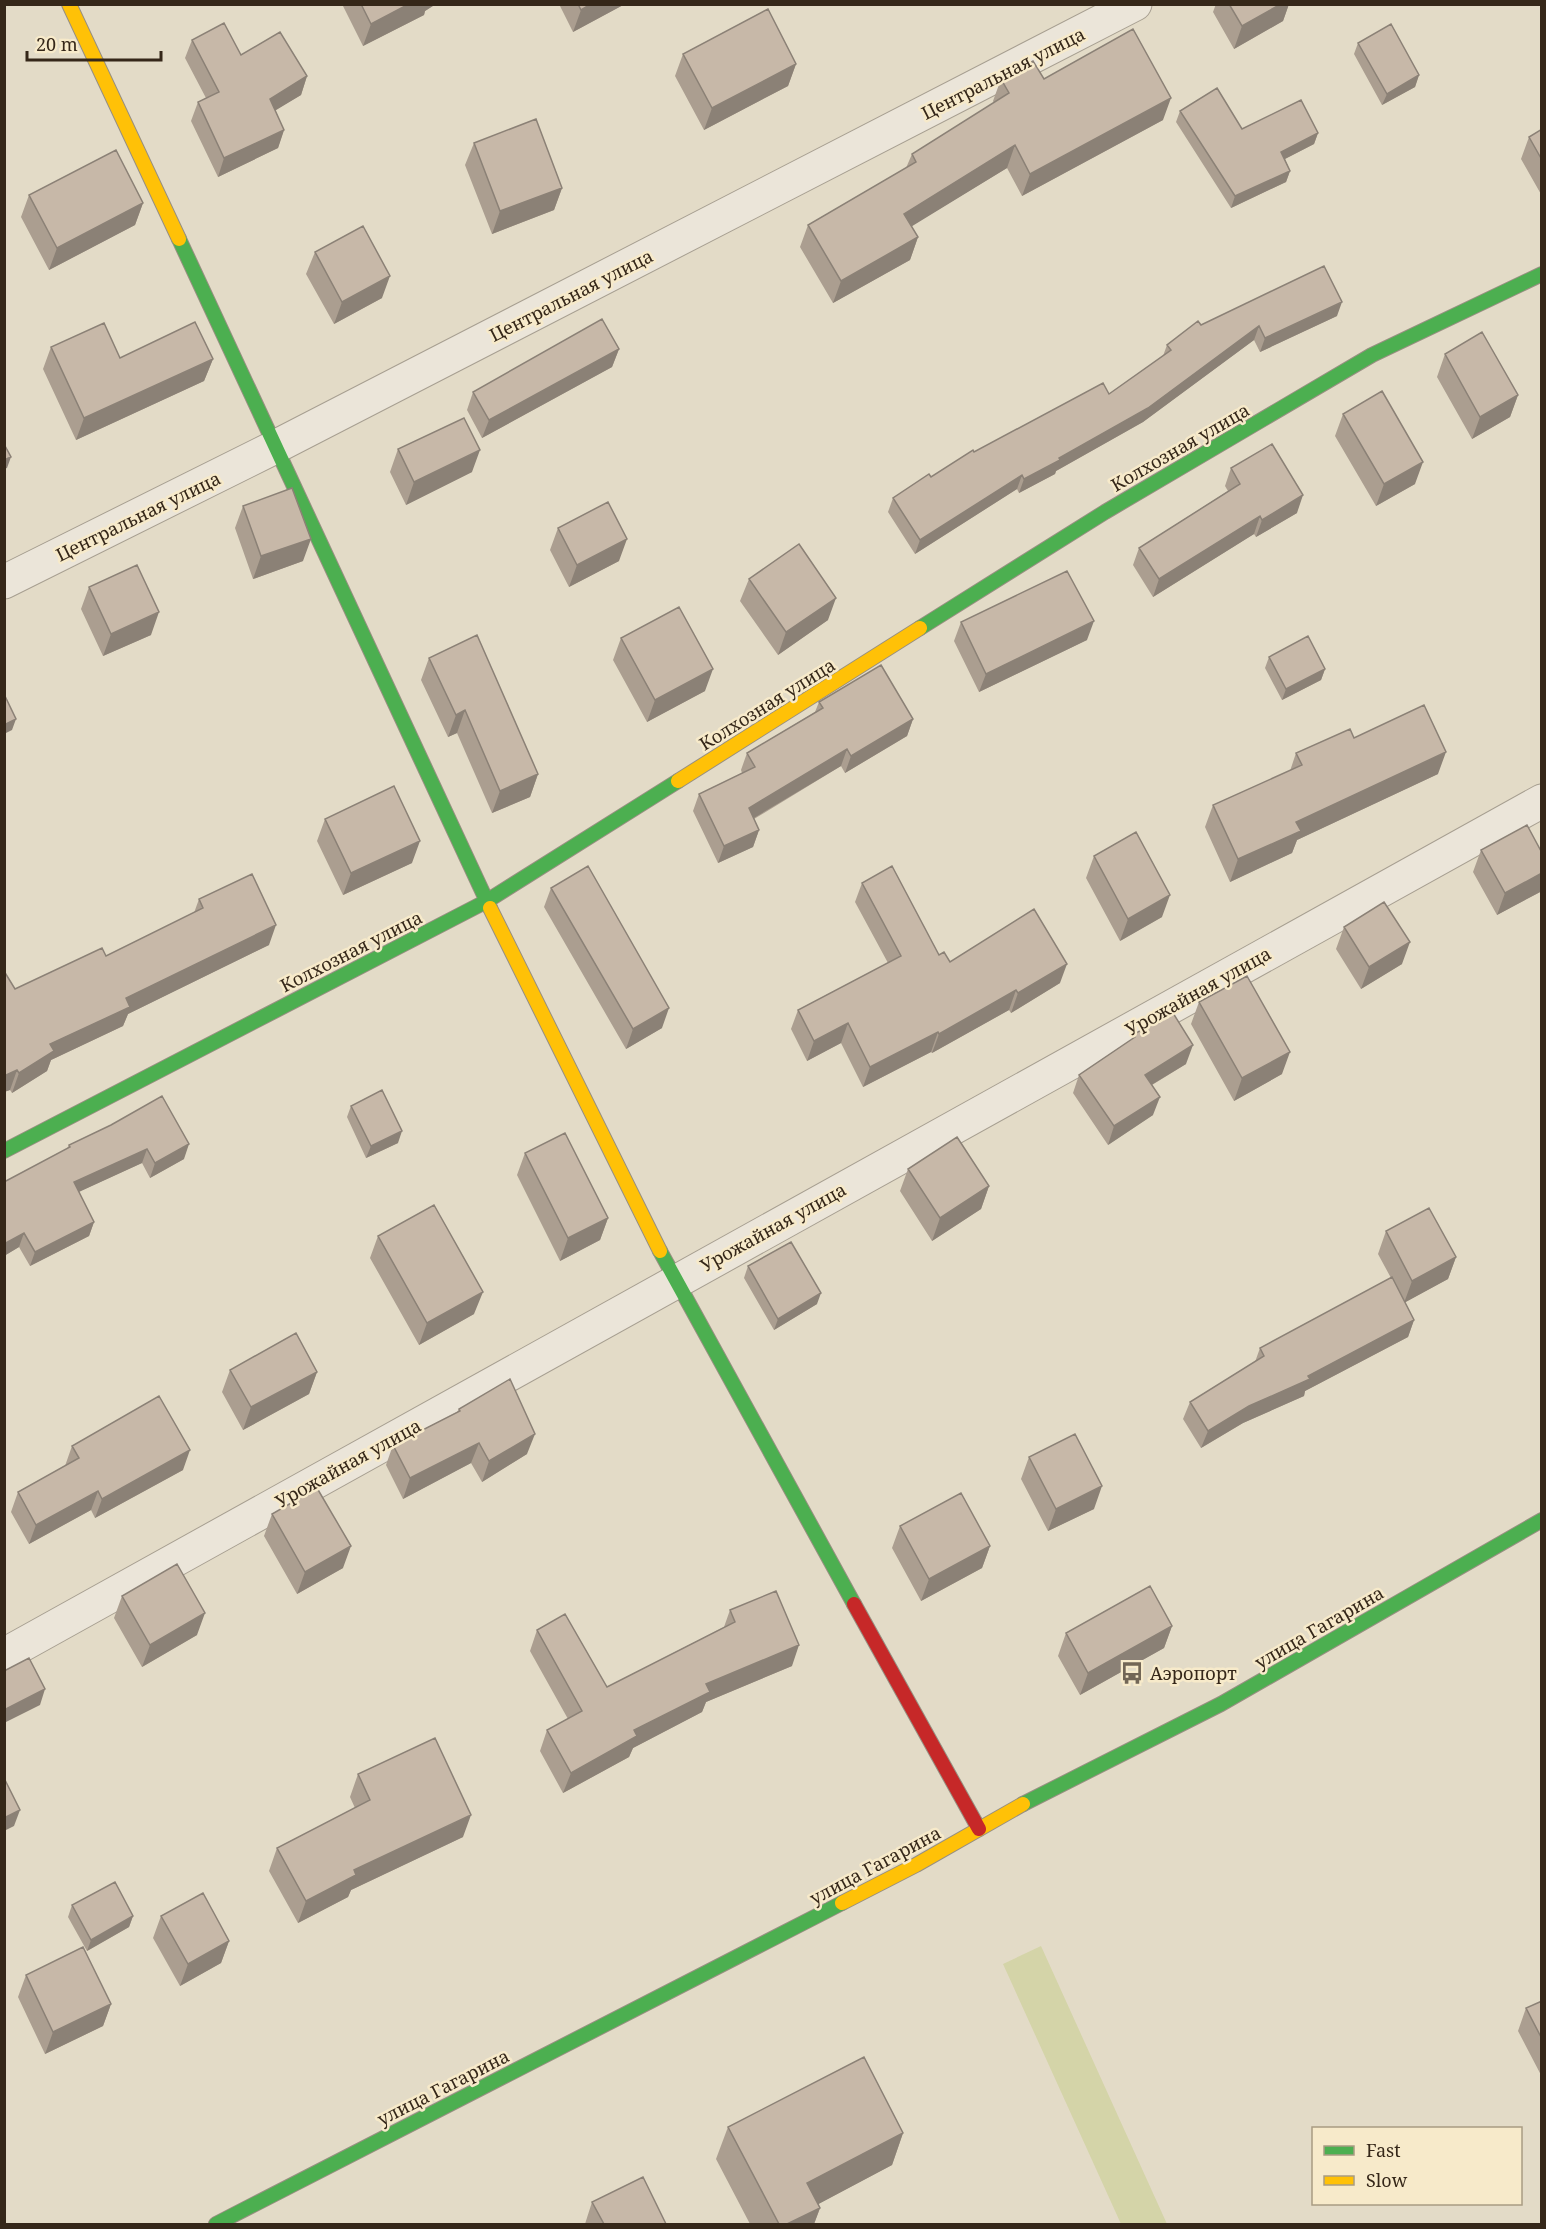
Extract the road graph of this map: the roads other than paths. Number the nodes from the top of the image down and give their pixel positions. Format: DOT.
graph roads {
  1 [pos="69,4"];
  2 [pos="1135,4"];
  3 [pos="1542,274"];
  4 [pos="275,447"];
  5 [pos="4,582"];
  6 [pos="1542,801"];
  7 [pos="487,901"];
  8 [pos="4,1151"];
  9 [pos="675,1281"];
  10 [pos="1542,1520"];
  11 [pos="4,1655"];
  12 [pos="979,1829"];
  13 [pos="216,2224"];
  1 -- 4 [label="street"];
  2 -- 4 [label="street, Центральная улица"];
  3 -- 7 [label="street, Колхозная улица"];
  4 -- 5 [label="street, Центральная улица"];
  4 -- 7 [label="street"];
  6 -- 9 [label="street, Урожайная улица"];
  7 -- 8 [label="street, Колхозная улица"];
  7 -- 9 [label="street"];
  9 -- 11 [label="street, Урожайная улица"];
  9 -- 12 [label="street"];
  10 -- 12 [label="street, улица Гагарина"];
  12 -- 13 [label="street, улица Гагарина"];
}
